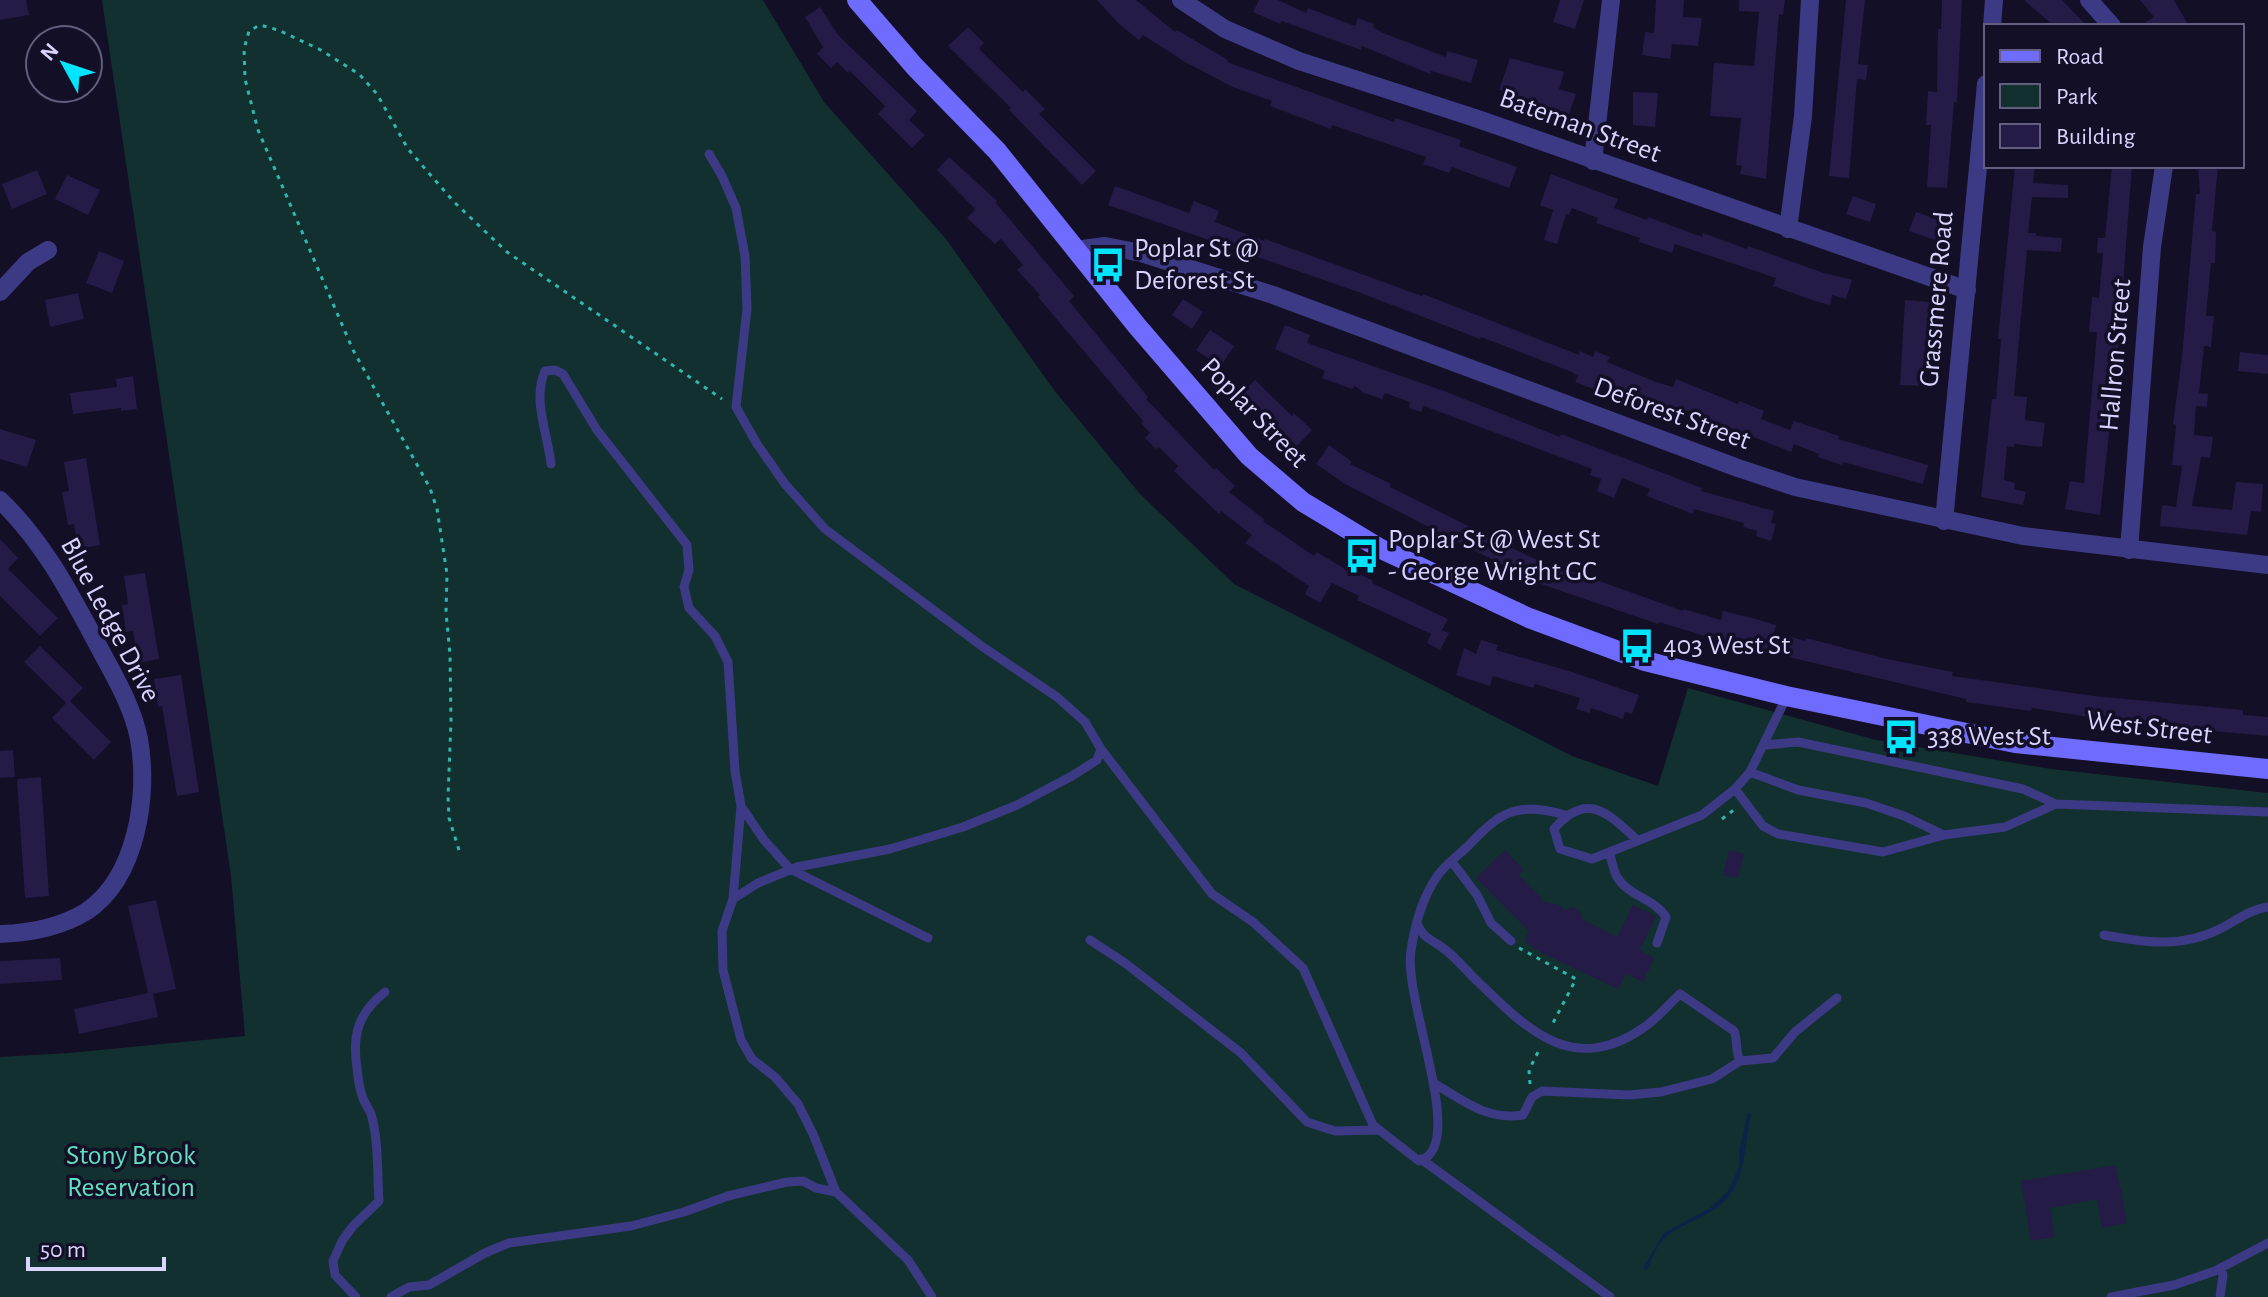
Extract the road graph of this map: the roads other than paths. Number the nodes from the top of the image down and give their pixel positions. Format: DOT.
graph roads {
  1 [pos="857,0"];
  2 [pos="1181,0"];
  3 [pos="1611,0"];
  4 [pos="1810,0"];
  5 [pos="1994,0"];
  6 [pos="2089,0"];
  7 [pos="1992,24"];
  8 [pos="2110,24"];
  9 [pos="1984,106"];
  10 [pos="709,154"];
  11 [pos="1593,161"];
  12 [pos="2164,168"];
  13 [pos="1788,229"];
  14 [pos="48,250"];
  15 [pos="1075,250"];
  16 [pos="1967,290"];
  17 [pos="0,292"];
  18 [pos="551,464"];
  19 [pos="0,500"];
  20 [pos="1944,521"];
  21 [pos="2129,550"];
  22 [pos="2268,565"];
  23 [pos="1787,696"];
  24 [pos="1765,745"];
  25 [pos="1101,749"];
  26 [pos="2268,769"];
  27 [pos="1750,772"];
  28 [pos="1735,789"];
  29 [pos="2056,804"];
  30 [pos="741,806"];
  31 [pos="2268,812"];
  32 [pos="1565,815"];
  33 [pos="1944,835"];
  34 [pos="1636,839"];
  35 [pos="1609,852"];
  36 [pos="1452,862"];
  37 [pos="790,869"];
  38 [pos="733,899"];
  39 [pos="2268,907"];
  40 [pos="1417,923"];
  41 [pos="0,934"];
  42 [pos="2104,935"];
  43 [pos="928,938"];
  44 [pos="1090,940"];
  45 [pos="1511,941"];
  46 [pos="1657,943"];
  47 [pos="385,992"];
  48 [pos="1837,998"];
  49 [pos="1740,1061"];
  50 [pos="1435,1084"];
  51 [pos="1379,1130"];
  52 [pos="1421,1159"];
  53 [pos="836,1192"];
  54 [pos="2268,1243"];
  55 [pos="2221,1268"];
  56 [pos="356,1297"];
  57 [pos="391,1297"];
  58 [pos="932,1297"];
  59 [pos="1610,1297"];
  60 [pos="2111,1297"];
  61 [pos="2220,1297"];
  1 -- 15 [label="street, Poplar Street"];
  2 -- 11 [label="street, Bateman Street"];
  3 -- 11 [label="street"];
  4 -- 13 [label="street"];
  5 -- 7 [label="street"];
  6 -- 8 [label="street"];
  9 -- 16 [label="street, Grassmere Road"];
  10 -- 25 [label="lane"];
  11 -- 13 [label="street, Bateman Street"];
  12 -- 21 [label="street, Hallron Street"];
  13 -- 16 [label="street, Bateman Street"];
  14 -- 17 [label="street"];
  15 -- 20 [label="street, Deforest Street"];
  15 -- 23 [label="street, Poplar Street"];
  16 -- 20 [label="street, Grassmere Road"];
  18 -- 30 [label="lane"];
  19 -- 41 [label="street, Blue Ledge Drive"];
  20 -- 21 [label="street, Deforest Street"];
  21 -- 22 [label="street, Deforest Street"];
  23 -- 24 [label="lane"];
  23 -- 26 [label="street, West Street"];
  24 -- 27 [label="lane"];
  24 -- 29 [label="lane"];
  25 -- 37 [label="lane"];
  25 -- 51 [label="lane"];
  27 -- 28 [label="lane"];
  27 -- 33 [label="lane"];
  28 -- 33 [label="lane"];
  28 -- 34 [label="lane"];
  29 -- 31 [label="lane"];
  29 -- 33 [label="lane"];
  30 -- 37 [label="lane"];
  30 -- 38 [label="lane"];
  32 -- 34 [label="lane"];
  32 -- 35 [label="lane"];
  32 -- 36 [label="lane"];
  34 -- 35 [label="lane"];
  35 -- 46 [label="lane"];
  36 -- 40 [label="lane"];
  36 -- 45 [label="lane"];
  37 -- 38 [label="lane"];
  37 -- 43 [label="lane"];
  38 -- 53 [label="lane"];
  39 -- 42 [label="lane"];
  40 -- 49 [label="lane"];
  40 -- 50 [label="lane"];
  44 -- 51 [label="lane"];
  47 -- 56 [label="lane"];
  48 -- 49 [label="lane"];
  49 -- 50 [label="lane"];
  50 -- 52 [label="lane"];
  51 -- 52 [label="lane"];
  52 -- 59 [label="lane"];
  53 -- 57 [label="lane"];
  53 -- 58 [label="lane"];
  54 -- 55 [label="lane"];
  55 -- 60 [label="lane"];
  55 -- 61 [label="lane"];
}
